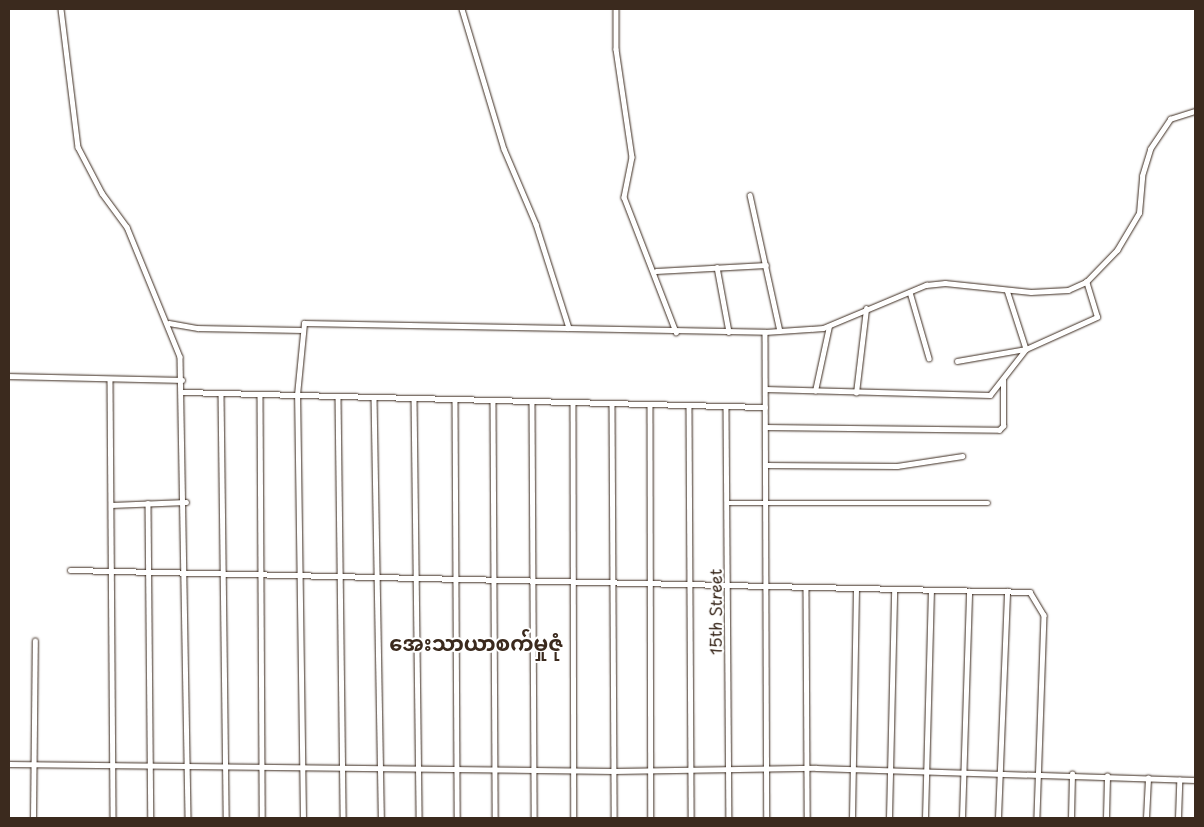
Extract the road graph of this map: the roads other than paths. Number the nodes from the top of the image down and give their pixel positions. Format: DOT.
graph roads {
  1 [pos="61,9"];
  2 [pos="462,9"];
  3 [pos="616,9"];
  4 [pos="1195,111"];
  5 [pos="750,195"];
  6 [pos="766,265"];
  7 [pos="717,267"];
  8 [pos="656,271"];
  9 [pos="1086,282"];
  10 [pos="1007,290"];
  11 [pos="910,292"];
  12 [pos="866,308"];
  13 [pos="169,323"];
  14 [pos="829,326"];
  15 [pos="570,328"];
  16 [pos="300,330"];
  17 [pos="780,331"];
  18 [pos="676,332"];
  19 [pos="729,332"];
  20 [pos="765,332"];
  21 [pos="1026,349"];
  22 [pos="929,358"];
  23 [pos="957,361"];
  24 [pos="9,376"];
  25 [pos="1002,378"];
  26 [pos="110,379"];
  27 [pos="182,380"];
  28 [pos="765,389"];
  29 [pos="815,391"];
  30 [pos="183,392"];
  31 [pos="220,393"];
  32 [pos="856,393"];
  33 [pos="260,394"];
  34 [pos="297,395"];
  35 [pos="338,396"];
  36 [pos="374,397"];
  37 [pos="414,398"];
  38 [pos="455,400"];
  39 [pos="493,400"];
  40 [pos="532,402"];
  41 [pos="573,403"];
  42 [pos="612,404"];
  43 [pos="650,405"];
  44 [pos="689,406"];
  45 [pos="726,407"];
  46 [pos="765,407"];
  47 [pos="765,427"];
  48 [pos="962,456"];
  49 [pos="766,465"];
  50 [pos="186,502"];
  51 [pos="988,502"];
  52 [pos="148,503"];
  53 [pos="727,503"];
  54 [pos="766,503"];
  55 [pos="111,504"];
  56 [pos="70,570"];
  57 [pos="109,571"];
  58 [pos="149,572"];
  59 [pos="186,572"];
  60 [pos="223,574"];
  61 [pos="260,575"];
  62 [pos="300,576"];
  63 [pos="340,577"];
  64 [pos="379,577"];
  65 [pos="417,578"];
  66 [pos="456,580"];
  67 [pos="495,581"];
  68 [pos="532,582"];
  69 [pos="573,583"];
  70 [pos="612,584"];
  71 [pos="651,585"];
  72 [pos="690,586"];
  73 [pos="728,587"];
  74 [pos="766,588"];
  75 [pos="806,589"];
  76 [pos="856,590"];
  77 [pos="894,590"];
  78 [pos="931,591"];
  79 [pos="969,591"];
  80 [pos="1007,592"];
  81 [pos="35,641"];
  82 [pos="113,763"];
  83 [pos="150,763"];
  84 [pos="9,764"];
  85 [pos="34,764"];
  86 [pos="188,764"];
  87 [pos="262,765"];
  88 [pos="226,766"];
  89 [pos="303,766"];
  90 [pos="342,767"];
  91 [pos="381,767"];
  92 [pos="418,767"];
  93 [pos="456,768"];
  94 [pos="650,769"];
  95 [pos="853,769"];
  96 [pos="890,769"];
  97 [pos="494,770"];
  98 [pos="533,770"];
  99 [pos="927,770"];
  100 [pos="574,771"];
  101 [pos="614,771"];
  102 [pos="691,771"];
  103 [pos="728,771"];
  104 [pos="766,771"];
  105 [pos="807,771"];
  106 [pos="964,771"];
  107 [pos="1000,771"];
  108 [pos="1036,772"];
  109 [pos="1072,774"];
  110 [pos="1107,776"];
  111 [pos="1148,778"];
  112 [pos="1179,780"];
  113 [pos="1195,780"];
  114 [pos="33,818"];
  115 [pos="113,818"];
  116 [pos="151,818"];
  117 [pos="188,818"];
  118 [pos="226,818"];
  119 [pos="262,818"];
  120 [pos="303,818"];
  121 [pos="342,818"];
  122 [pos="381,818"];
  123 [pos="419,818"];
  124 [pos="457,818"];
  125 [pos="495,818"];
  126 [pos="534,818"];
  127 [pos="574,818"];
  128 [pos="614,818"];
  129 [pos="651,818"];
  130 [pos="691,818"];
  131 [pos="728,818"];
  132 [pos="766,818"];
  133 [pos="807,818"];
  134 [pos="852,818"];
  135 [pos="889,818"];
  136 [pos="925,818"];
  137 [pos="962,818"];
  138 [pos="998,818"];
  139 [pos="1037,818"];
  140 [pos="1071,818"];
  141 [pos="1106,818"];
  142 [pos="1146,818"];
  143 [pos="1178,818"];
  1 -- 13 [label="street"];
  2 -- 15 [label="street"];
  3 -- 8 [label="street"];
  4 -- 9 [label="street"];
  5 -- 6 [label="street"];
  6 -- 7 [label="street"];
  6 -- 17 [label="street"];
  7 -- 8 [label="street"];
  7 -- 19 [label="street"];
  8 -- 18 [label="street"];
  9 -- 10 [label="street"];
  9 -- 21 [label="street"];
  10 -- 11 [label="street"];
  10 -- 21 [label="street"];
  11 -- 12 [label="street"];
  11 -- 22 [label="street"];
  12 -- 14 [label="street"];
  12 -- 32 [label="street"];
  13 -- 16 [label="street"];
  13 -- 27 [label="street"];
  14 -- 17 [label="street"];
  14 -- 29 [label="street"];
  15 -- 16 [label="street"];
  15 -- 18 [label="street"];
  16 -- 34 [label="street"];
  17 -- 20 [label="street"];
  18 -- 19 [label="street"];
  19 -- 20 [label="street"];
  20 -- 28 [label="street"];
  21 -- 23 [label="street"];
  21 -- 25 [label="street"];
  24 -- 26 [label="street"];
  25 -- 32 [label="street"];
  25 -- 47 [label="street"];
  26 -- 27 [label="street"];
  26 -- 55 [label="street"];
  27 -- 30 [label="street"];
  28 -- 29 [label="street"];
  28 -- 46 [label="street"];
  29 -- 32 [label="street"];
  30 -- 31 [label="street"];
  30 -- 50 [label="street"];
  31 -- 33 [label="street"];
  31 -- 60 [label="street"];
  33 -- 34 [label="street"];
  33 -- 61 [label="street"];
  34 -- 35 [label="street"];
  34 -- 62 [label="street"];
  35 -- 36 [label="street"];
  35 -- 63 [label="street"];
  36 -- 37 [label="street"];
  36 -- 64 [label="street"];
  37 -- 38 [label="street"];
  37 -- 65 [label="street"];
  38 -- 39 [label="street"];
  38 -- 66 [label="street"];
  39 -- 40 [label="street"];
  39 -- 67 [label="street"];
  40 -- 41 [label="street"];
  40 -- 68 [label="street"];
  41 -- 42 [label="street"];
  41 -- 69 [label="street"];
  42 -- 43 [label="street"];
  42 -- 70 [label="street"];
  43 -- 44 [label="street"];
  43 -- 71 [label="street"];
  44 -- 45 [label="street"];
  44 -- 72 [label="street"];
  45 -- 46 [label="street"];
  45 -- 53 [label="street, 15th Street"];
  46 -- 47 [label="street"];
  47 -- 49 [label="street"];
  48 -- 49 [label="street"];
  49 -- 54 [label="street"];
  50 -- 52 [label="street"];
  50 -- 59 [label="street"];
  51 -- 54 [label="street"];
  52 -- 55 [label="street"];
  52 -- 58 [label="street"];
  53 -- 54 [label="street"];
  53 -- 73 [label="street, 15th Street"];
  54 -- 74 [label="street"];
  55 -- 57 [label="street"];
  56 -- 57 [label="street"];
  57 -- 58 [label="street"];
  57 -- 82 [label="street"];
  58 -- 59 [label="street"];
  58 -- 83 [label="street"];
  59 -- 60 [label="street"];
  59 -- 86 [label="street"];
  60 -- 61 [label="street"];
  60 -- 88 [label="street"];
  61 -- 62 [label="street"];
  61 -- 87 [label="street"];
  62 -- 63 [label="street"];
  62 -- 89 [label="street"];
  63 -- 64 [label="street"];
  63 -- 90 [label="street"];
  64 -- 65 [label="street"];
  64 -- 91 [label="street"];
  65 -- 66 [label="street"];
  65 -- 92 [label="street"];
  66 -- 67 [label="street"];
  66 -- 93 [label="street"];
  67 -- 68 [label="street"];
  67 -- 97 [label="street"];
  68 -- 69 [label="street"];
  68 -- 98 [label="street"];
  69 -- 70 [label="street"];
  69 -- 100 [label="street"];
  70 -- 71 [label="street"];
  70 -- 101 [label="street"];
  71 -- 72 [label="street"];
  71 -- 94 [label="street"];
  72 -- 73 [label="street"];
  72 -- 102 [label="street"];
  73 -- 74 [label="street"];
  73 -- 103 [label="street, 15th Street"];
  74 -- 75 [label="street"];
  74 -- 104 [label="street"];
  75 -- 76 [label="street"];
  75 -- 105 [label="street"];
  76 -- 77 [label="street"];
  76 -- 95 [label="street"];
  77 -- 78 [label="street"];
  77 -- 96 [label="street"];
  78 -- 79 [label="street"];
  78 -- 99 [label="street"];
  79 -- 80 [label="street"];
  79 -- 106 [label="street"];
  80 -- 107 [label="street"];
  80 -- 108 [label="street"];
  81 -- 85 [label="street"];
  82 -- 83 [label="street"];
  82 -- 85 [label="street"];
  82 -- 115 [label="street"];
  83 -- 86 [label="street"];
  83 -- 116 [label="street"];
  84 -- 85 [label="street"];
  85 -- 114 [label="street"];
  86 -- 88 [label="street"];
  86 -- 117 [label="street"];
  87 -- 88 [label="street"];
  87 -- 89 [label="street"];
  87 -- 119 [label="street"];
  88 -- 118 [label="street"];
  89 -- 90 [label="street"];
  89 -- 120 [label="street"];
  90 -- 91 [label="street"];
  90 -- 121 [label="street"];
  91 -- 92 [label="street"];
  91 -- 122 [label="street"];
  92 -- 93 [label="street"];
  92 -- 123 [label="street"];
  93 -- 97 [label="street"];
  93 -- 124 [label="street"];
  94 -- 101 [label="street"];
  94 -- 102 [label="street"];
  94 -- 129 [label="street"];
  95 -- 96 [label="street"];
  95 -- 105 [label="street"];
  95 -- 134 [label="street"];
  96 -- 99 [label="street"];
  96 -- 135 [label="street"];
  97 -- 98 [label="street"];
  97 -- 125 [label="street"];
  98 -- 100 [label="street"];
  98 -- 126 [label="street"];
  99 -- 106 [label="street"];
  99 -- 136 [label="street"];
  100 -- 101 [label="street"];
  100 -- 127 [label="street"];
  101 -- 128 [label="street"];
  102 -- 103 [label="street"];
  102 -- 130 [label="street"];
  103 -- 104 [label="street"];
  103 -- 131 [label="street, 15th Street"];
  104 -- 105 [label="street"];
  104 -- 132 [label="street"];
  105 -- 133 [label="street"];
  106 -- 107 [label="street"];
  106 -- 137 [label="street"];
  107 -- 108 [label="street"];
  107 -- 138 [label="street"];
  108 -- 109 [label="street"];
  108 -- 139 [label="street"];
  109 -- 110 [label="street"];
  109 -- 140 [label="street"];
  110 -- 111 [label="street"];
  110 -- 141 [label="street"];
  111 -- 112 [label="street"];
  111 -- 142 [label="street"];
  112 -- 113 [label="street"];
  112 -- 143 [label="street"];
}
